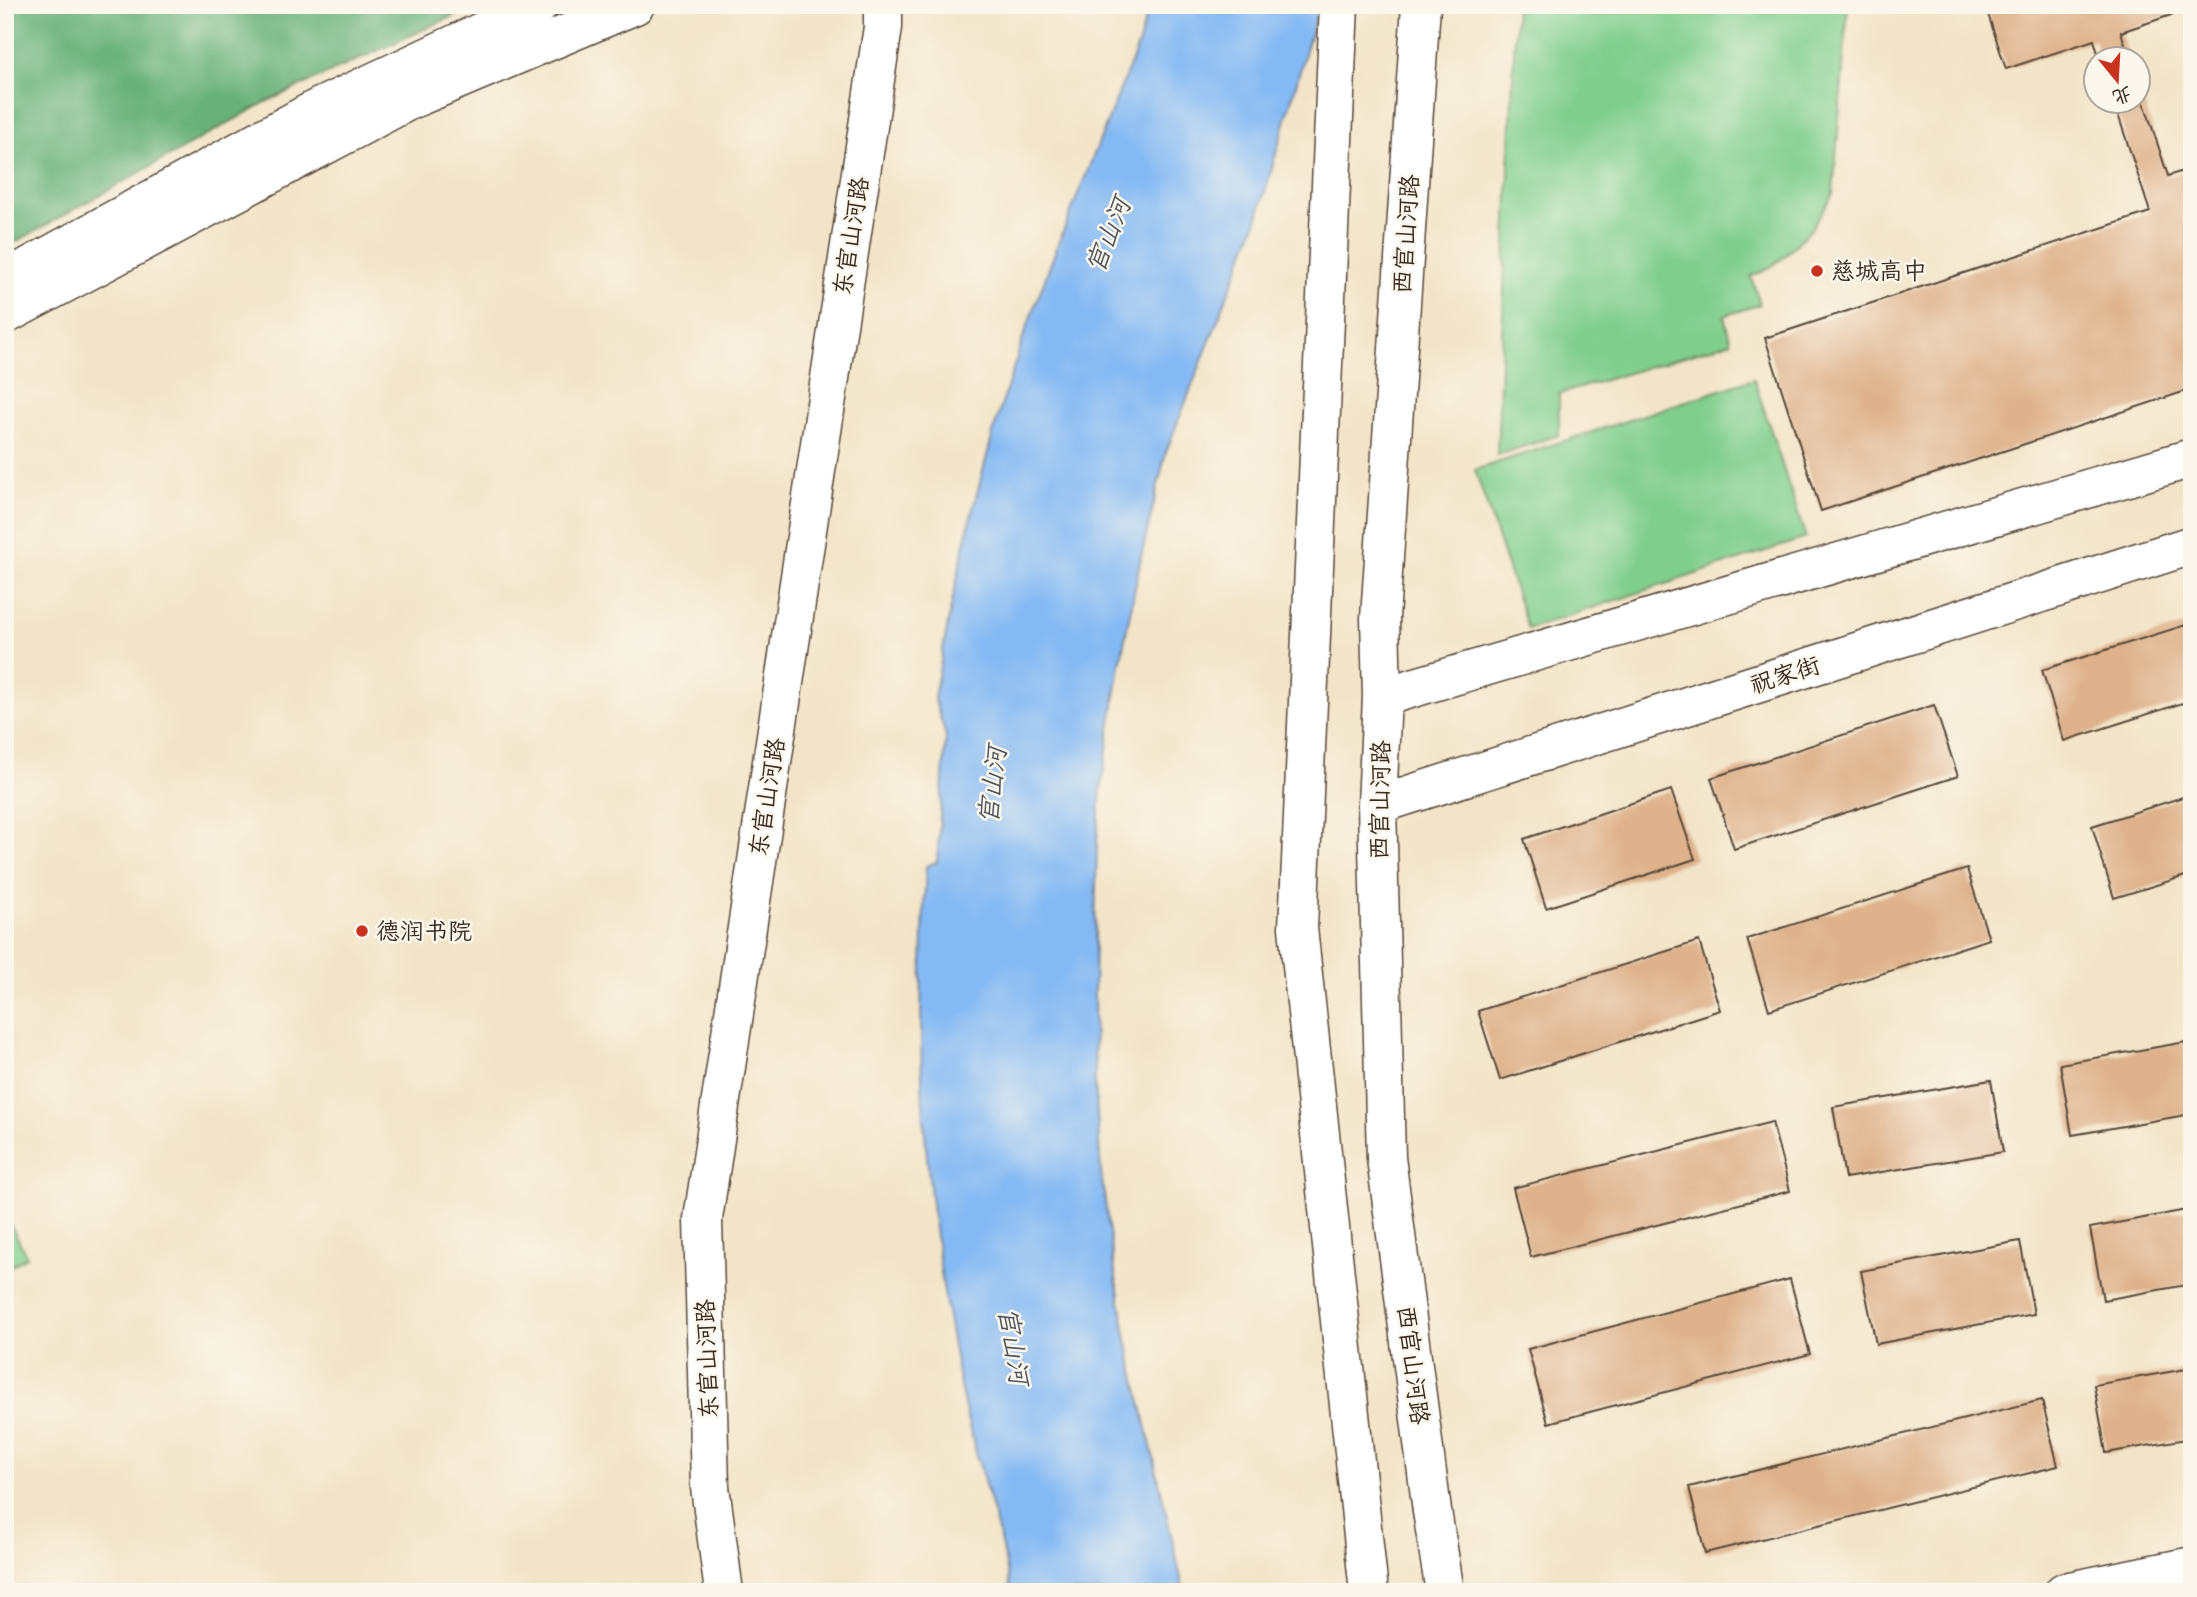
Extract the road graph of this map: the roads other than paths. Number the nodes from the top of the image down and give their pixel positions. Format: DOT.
graph roads {
  1 [pos="539,5"];
  2 [pos="635,5"];
  3 [pos="883,5"];
  4 [pos="1339,5"];
  5 [pos="1422,5"];
  6 [pos="5,280"];
  7 [pos="5,316"];
  8 [pos="2192,458"];
  9 [pos="2192,545"];
  10 [pos="1382,697"];
  11 [pos="1377,805"];
  12 [pos="2192,1566"];
  13 [pos="724,1592"];
  14 [pos="1369,1592"];
  15 [pos="1445,1592"];
  16 [pos="2064,1592"];
  1 -- 6 [label="street"];
  2 -- 7 [label="street"];
  3 -- 13 [label="street, 东官山河路"];
  4 -- 14 [label="street"];
  5 -- 10 [label="street, 西官山河路"];
  8 -- 10 [label="street"];
  9 -- 11 [label="street, 祝家街"];
  10 -- 11 [label="street, 西官山河路"];
  11 -- 15 [label="street, 西官山河路"];
  12 -- 16 [label="street"];
}
